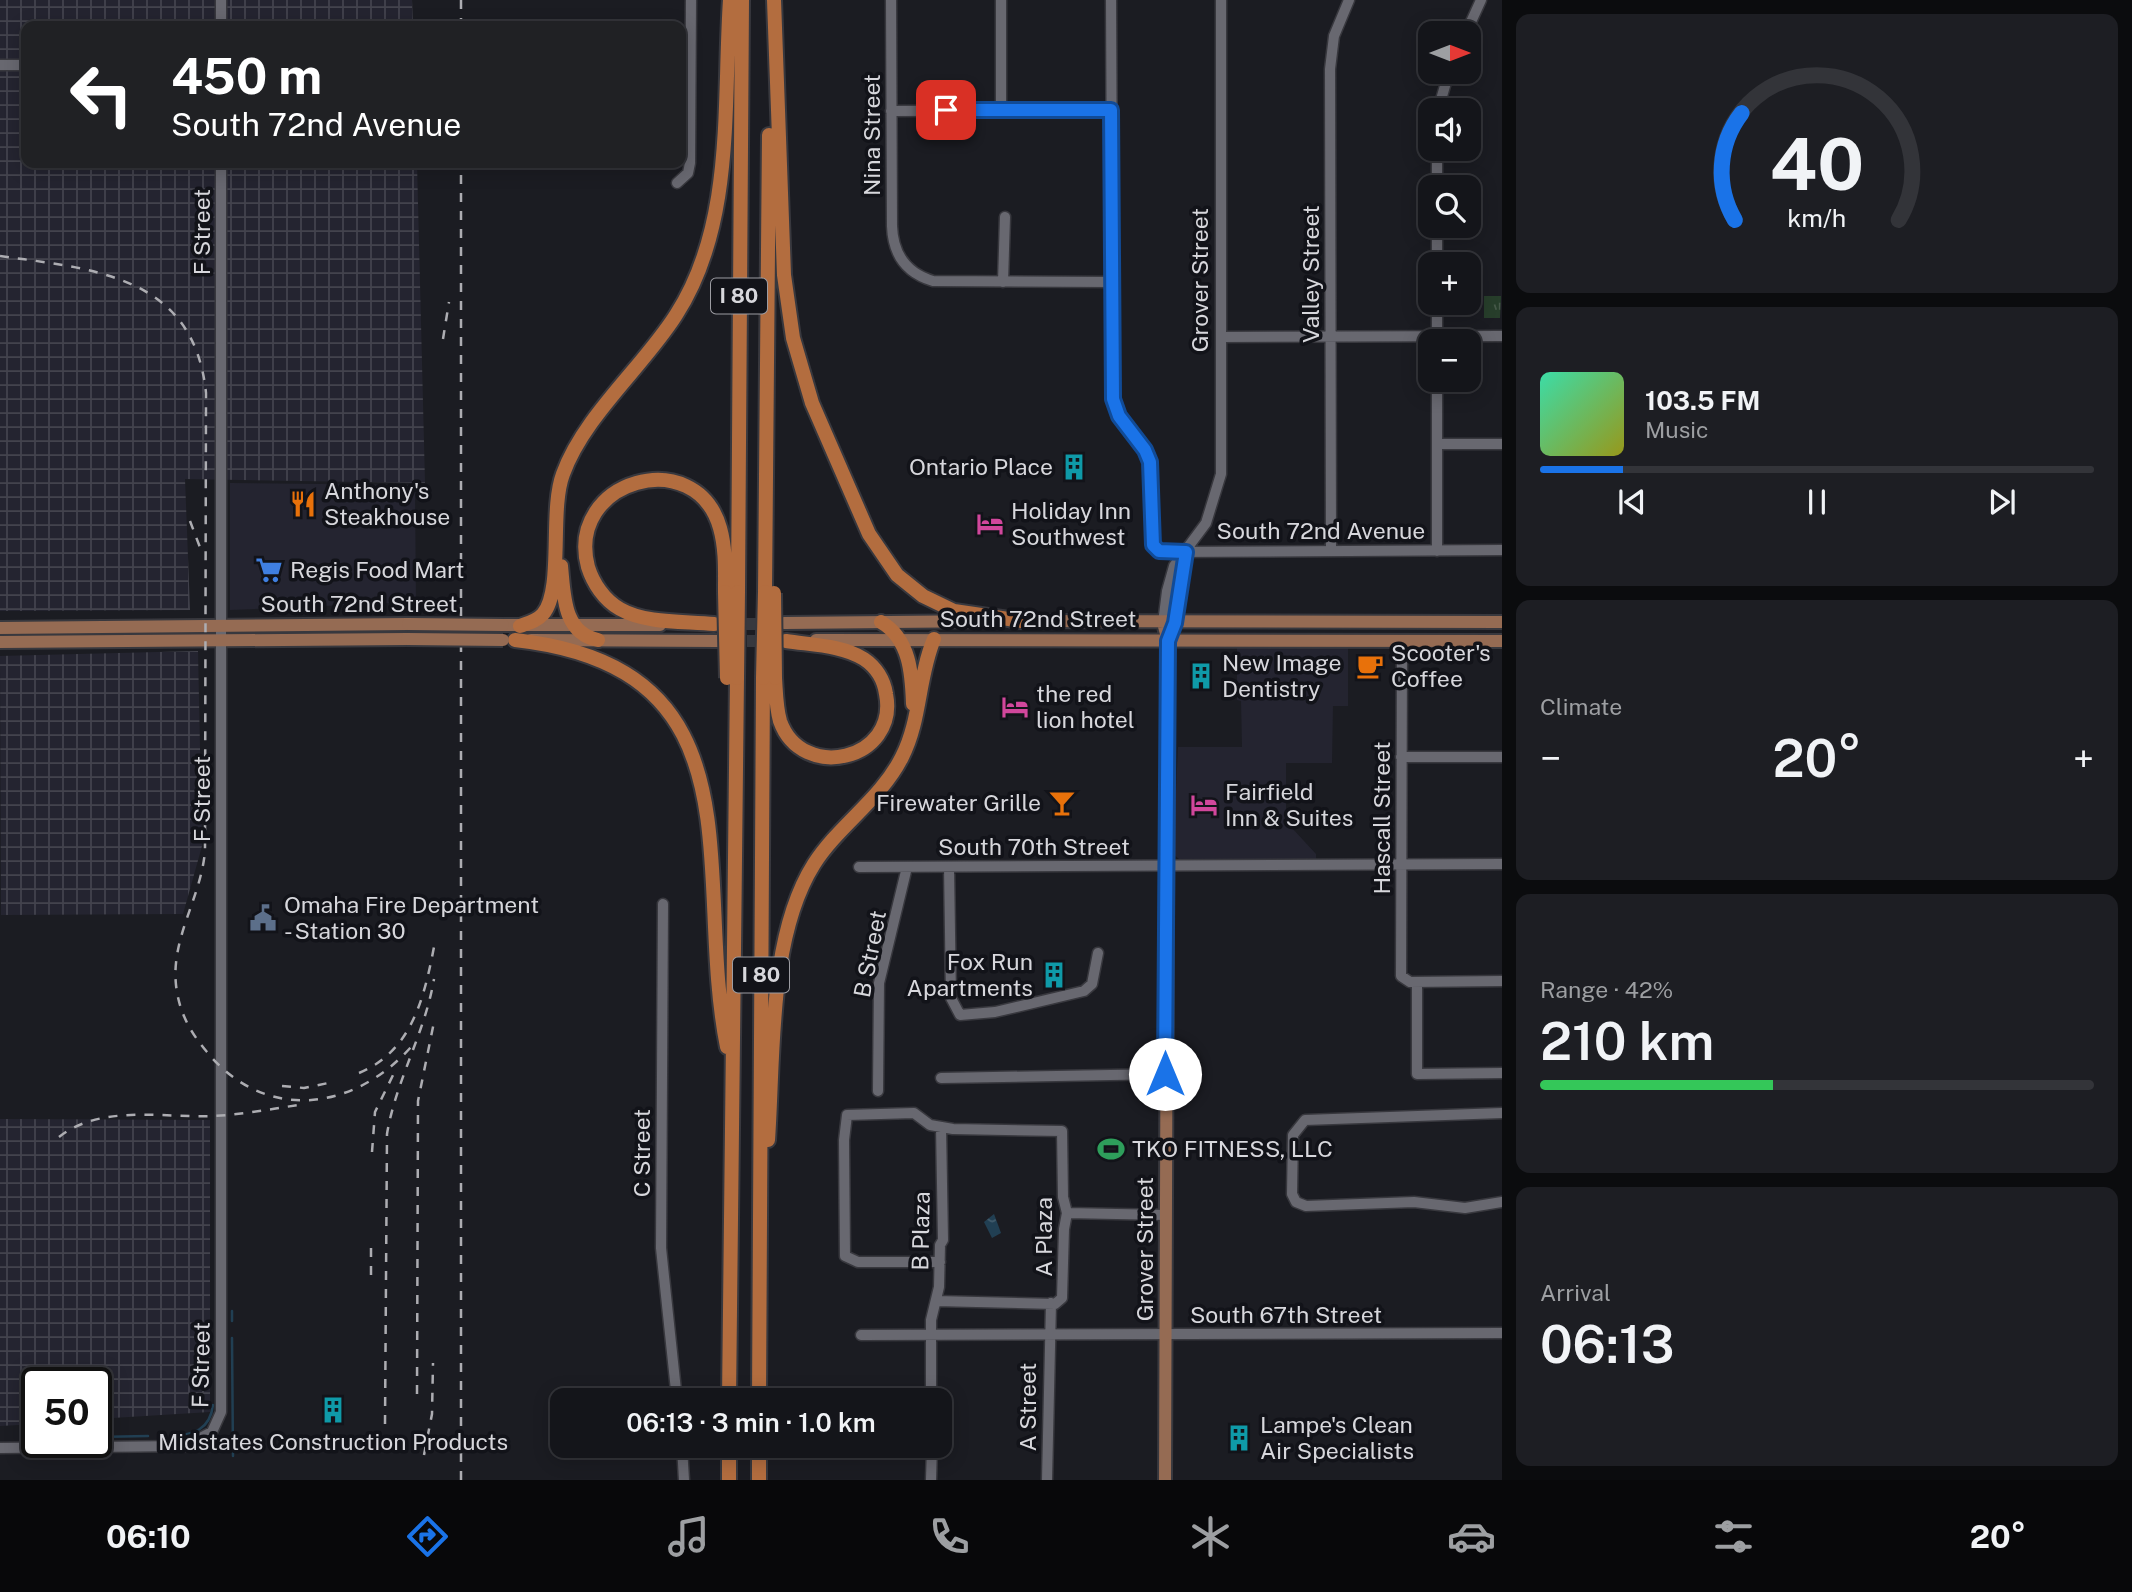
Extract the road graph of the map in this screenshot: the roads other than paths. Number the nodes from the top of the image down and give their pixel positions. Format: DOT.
graph roads {
  1 [pos="221,0"];
  2 [pos="691,0"];
  3 [pos="730,0"];
  4 [pos="742,0"];
  5 [pos="772,0"];
  6 [pos="891,0"];
  7 [pos="1001,0"];
  8 [pos="1111,0"];
  9 [pos="1221,0"];
  10 [pos="1349,0"];
  11 [pos="1481,0"];
  12 [pos="221,21"];
  13 [pos="1471,21"];
  14 [pos="0,65"];
  15 [pos="21,65"];
  16 [pos="1001,110"];
  17 [pos="1111,110"];
  18 [pos="891,111"];
  19 [pos="221,168"];
  20 [pos="677,183"];
  21 [pos="1004,217"];
  22 [pos="1003,282"];
  23 [pos="1112,282"];
  24 [pos="1331,336"];
  25 [pos="1502,336"];
  26 [pos="1221,337"];
  27 [pos="1481,337"];
  28 [pos="1418,338"];
  29 [pos="1437,392"];
  30 [pos="1437,444"];
  31 [pos="1502,444"];
  32 [pos="559,487"];
  33 [pos="1331,551"];
  34 [pos="1437,551"];
  35 [pos="1502,551"];
  36 [pos="1186,552"];
  37 [pos="731,592"];
  38 [pos="1022,621"];
  39 [pos="881,622"];
  40 [pos="1418,622"];
  41 [pos="1502,622"];
  42 [pos="1169,623"];
  43 [pos="220,624"];
  44 [pos="716,624"];
  45 [pos="784,624"];
  46 [pos="520,625"];
  47 [pos="572,625"];
  48 [pos="0,628"];
  49 [pos="220,638"];
  50 [pos="901,639"];
  51 [pos="934,639"];
  52 [pos="509,640"];
  53 [pos="598,640"];
  54 [pos="718,641"];
  55 [pos="785,641"];
  56 [pos="1168,641"];
  57 [pos="1402,641"];
  58 [pos="1502,641"];
  59 [pos="0,642"];
  60 [pos="769,678"];
  61 [pos="914,723"];
  62 [pos="1401,757"];
  63 [pos="1502,757"];
  64 [pos="1502,864"];
  65 [pos="1165,865"];
  66 [pos="1401,865"];
  67 [pos="859,866"];
  68 [pos="907,867"];
  69 [pos="949,867"];
  70 [pos="663,904"];
  71 [pos="1098,953"];
  72 [pos="1502,981"];
  73 [pos="1417,982"];
  74 [pos="1502,1073"];
  75 [pos="1165,1074"];
  76 [pos="942,1078"];
  77 [pos="735,1084"];
  78 [pos="878,1091"];
  79 [pos="1502,1113"];
  80 [pos="941,1127"];
  81 [pos="1502,1202"];
  82 [pos="1068,1213"];
  83 [pos="1166,1215"];
  84 [pos="940,1262"];
  85 [pos="760,1272"];
  86 [pos="936,1301"];
  87 [pos="1051,1303"];
  88 [pos="1502,1333"];
  89 [pos="1048,1334"];
  90 [pos="861,1335"];
  91 [pos="931,1335"];
  92 [pos="1166,1335"];
  93 [pos="676,1388"];
  94 [pos="729,1388"];
  95 [pos="759,1388"];
  96 [pos="931,1388"];
  97 [pos="0,1448"];
  98 [pos="683,1458"];
  99 [pos="729,1458"];
  100 [pos="759,1458"];
  101 [pos="932,1458"];
  102 [pos="684,1480"];
  103 [pos="729,1480"];
  104 [pos="759,1480"];
  105 [pos="931,1480"];
  106 [pos="1047,1480"];
  107 [pos="1165,1480"];
  1 -- 12 [label="street"];
  2 -- 20 [label="street"];
  3 -- 32 [label="highway"];
  4 -- 37 [label="highway, I 80"];
  5 -- 38 [label="highway"];
  5 -- 60 [label="highway, I 80, bridge"];
  6 -- 18 [label="street, Nina Street"];
  7 -- 16 [label="street"];
  8 -- 17 [label="street"];
  9 -- 26 [label="street, Grover Street"];
  10 -- 24 [label="street, Valley Street"];
  11 -- 13 [label="street"];
  14 -- 15 [label="street"];
  16 -- 17 [label="street"];
  16 -- 18 [label="street"];
  17 -- 23 [label="street"];
  18 -- 22 [label="street, Nina Street"];
  19 -- 43 [label="street, F Street"];
  21 -- 22 [label="street"];
  22 -- 23 [label="street"];
  23 -- 36 [label="street, South 72nd Avenue"];
  24 -- 26 [label="street"];
  24 -- 28 [label="street"];
  24 -- 33 [label="street, Valley Street"];
  25 -- 27 [label="street"];
  26 -- 36 [label="street, Grover Street"];
  29 -- 30 [label="street"];
  30 -- 31 [label="street"];
  30 -- 34 [label="street"];
  32 -- 46 [label="highway"];
  32 -- 47 [label="highway"];
  33 -- 34 [label="street, South 72nd Avenue"];
  33 -- 36 [label="street, South 72nd Avenue"];
  34 -- 35 [label="street, South 72nd Avenue"];
  36 -- 42 [label="street, Grover Street"];
  37 -- 44 [label="highway"];
  37 -- 77 [label="highway, I 80, bridge"];
  38 -- 39 [label="main road, South 72nd Street"];
  38 -- 42 [label="main road, South 72nd Street"];
  39 -- 45 [label="main road, South 72nd Street"];
  39 -- 50 [label="highway"];
  40 -- 41 [label="main road, South 72nd Street"];
  40 -- 42 [label="main road, South 72nd Street"];
  40 -- 57 [label="main road"];
  42 -- 56 [label="main road, Grover Street"];
  43 -- 46 [label="main road, South 72nd Street, bridge"];
  43 -- 48 [label="main road, South 72nd Street"];
  43 -- 49 [label="street, F Street"];
  44 -- 47 [label="main road, South 72nd Street"];
  46 -- 47 [label="main road, South 72nd Street"];
  47 -- 53 [label="highway"];
  49 -- 52 [label="main road, South 72nd Street, bridge"];
  49 -- 59 [label="main road, South 72nd Street"];
  49 -- 97 [label="street, F Street"];
  50 -- 51 [label="main road, South 72nd Street"];
  50 -- 55 [label="main road, South 72nd Street"];
  50 -- 61 [label="highway"];
  51 -- 56 [label="main road, South 72nd Street"];
  51 -- 61 [label="highway"];
  52 -- 53 [label="main road, South 72nd Street"];
  52 -- 77 [label="highway"];
  53 -- 54 [label="main road, South 72nd Street"];
  55 -- 60 [label="highway"];
  56 -- 57 [label="main road, South 72nd Street"];
  56 -- 65 [label="main road, Grover Street"];
  57 -- 58 [label="main road, South 72nd Street"];
  57 -- 62 [label="street, Hascall Street"];
  60 -- 85 [label="highway, I 80"];
  61 -- 85 [label="highway"];
  62 -- 63 [label="street"];
  62 -- 66 [label="street, Hascall Street"];
  64 -- 66 [label="street, South 70th Street"];
  65 -- 66 [label="street, South 70th Street"];
  65 -- 69 [label="street, South 70th Street"];
  65 -- 75 [label="main road, Grover Street"];
  66 -- 73 [label="street, Hascall Street"];
  67 -- 68 [label="street, South 70th Street"];
  68 -- 69 [label="street, South 70th Street"];
  68 -- 78 [label="street, B Street"];
  69 -- 71 [label="street"];
  70 -- 93 [label="street, C Street"];
  72 -- 73 [label="street"];
  73 -- 74 [label="street"];
  75 -- 76 [label="street"];
  75 -- 83 [label="main road, Grover Street"];
  77 -- 94 [label="highway, I 80"];
  79 -- 81 [label="street"];
  80 -- 82 [label="street, A Plaza"];
  80 -- 84 [label="street, B Plaza"];
  80 -- 84 [label="street"];
  82 -- 83 [label="street"];
  82 -- 87 [label="street, A Plaza"];
  83 -- 92 [label="main road, Grover Street"];
  84 -- 86 [label="street, B Plaza"];
  85 -- 95 [label="highway, I 80"];
  86 -- 87 [label="street"];
  86 -- 91 [label="street, B Plaza"];
  87 -- 89 [label="street, A Plaza"];
  88 -- 92 [label="street, South 67th Street"];
  89 -- 91 [label="street, South 67th Street"];
  89 -- 92 [label="street, South 67th Street"];
  89 -- 106 [label="street, A Street"];
  90 -- 91 [label="street, South 67th Street"];
  91 -- 96 [label="street"];
  92 -- 107 [label="main road, Grover Street"];
  98 -- 102 [label="street"];
  99 -- 103 [label="highway"];
  100 -- 104 [label="highway"];
  101 -- 105 [label="street"];
}
